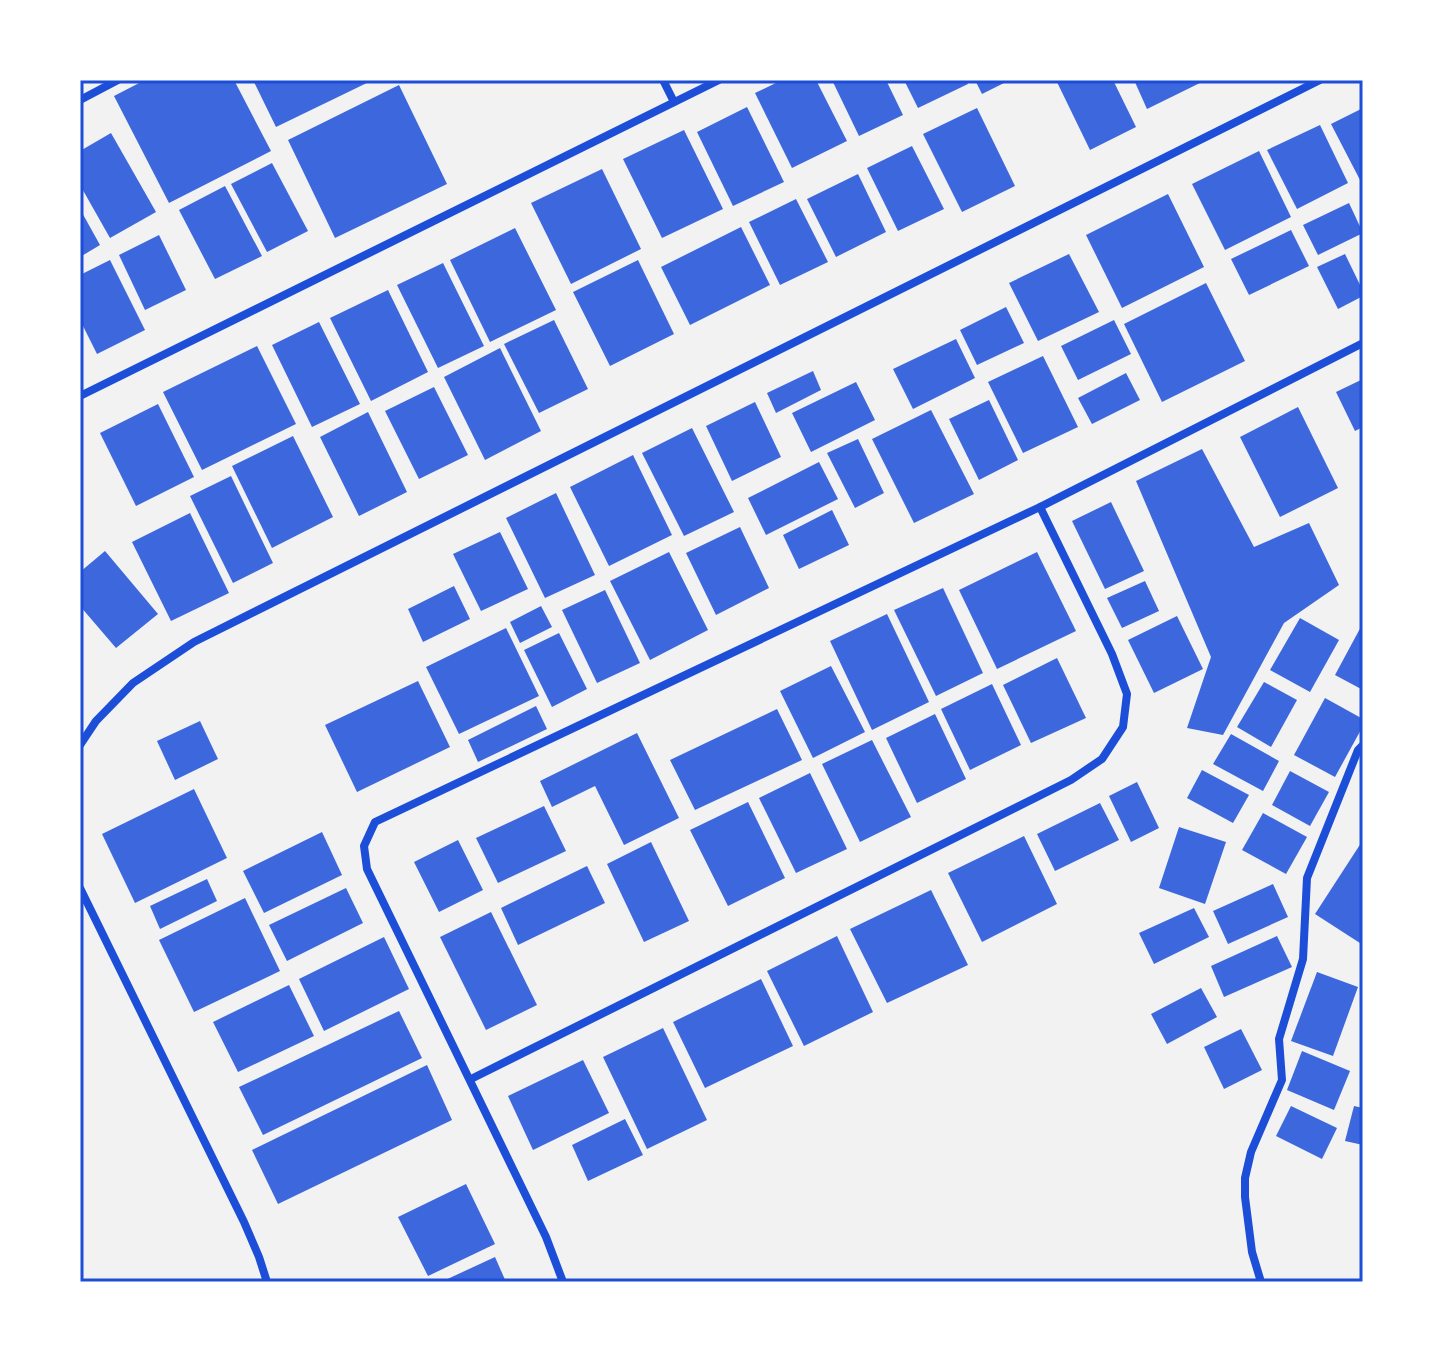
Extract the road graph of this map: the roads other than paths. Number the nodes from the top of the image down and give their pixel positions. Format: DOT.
graph roads {
  1 [pos="118,80"];
  2 [pos="663,80"];
  3 [pos="719,80"];
  4 [pos="1320,80"];
  5 [pos="80,100"];
  6 [pos="674,102"];
  7 [pos="1363,343"];
  8 [pos="80,396"];
  9 [pos="1040,507"];
  10 [pos="80,745"];
  11 [pos="1363,745"];
  12 [pos="80,888"];
  13 [pos="471,1079"];
  14 [pos="267,1282"];
  15 [pos="563,1282"];
  16 [pos="1261,1282"];
  1 -- 5 [label="street"];
  2 -- 6 [label="street"];
  3 -- 6 [label="street"];
  4 -- 10 [label="street"];
  6 -- 8 [label="street"];
  7 -- 9 [label="street"];
  9 -- 13 [label="street"];
  9 -- 13 [label="street"];
  11 -- 16 [label="street"];
  12 -- 14 [label="street"];
  13 -- 15 [label="street"];
}
